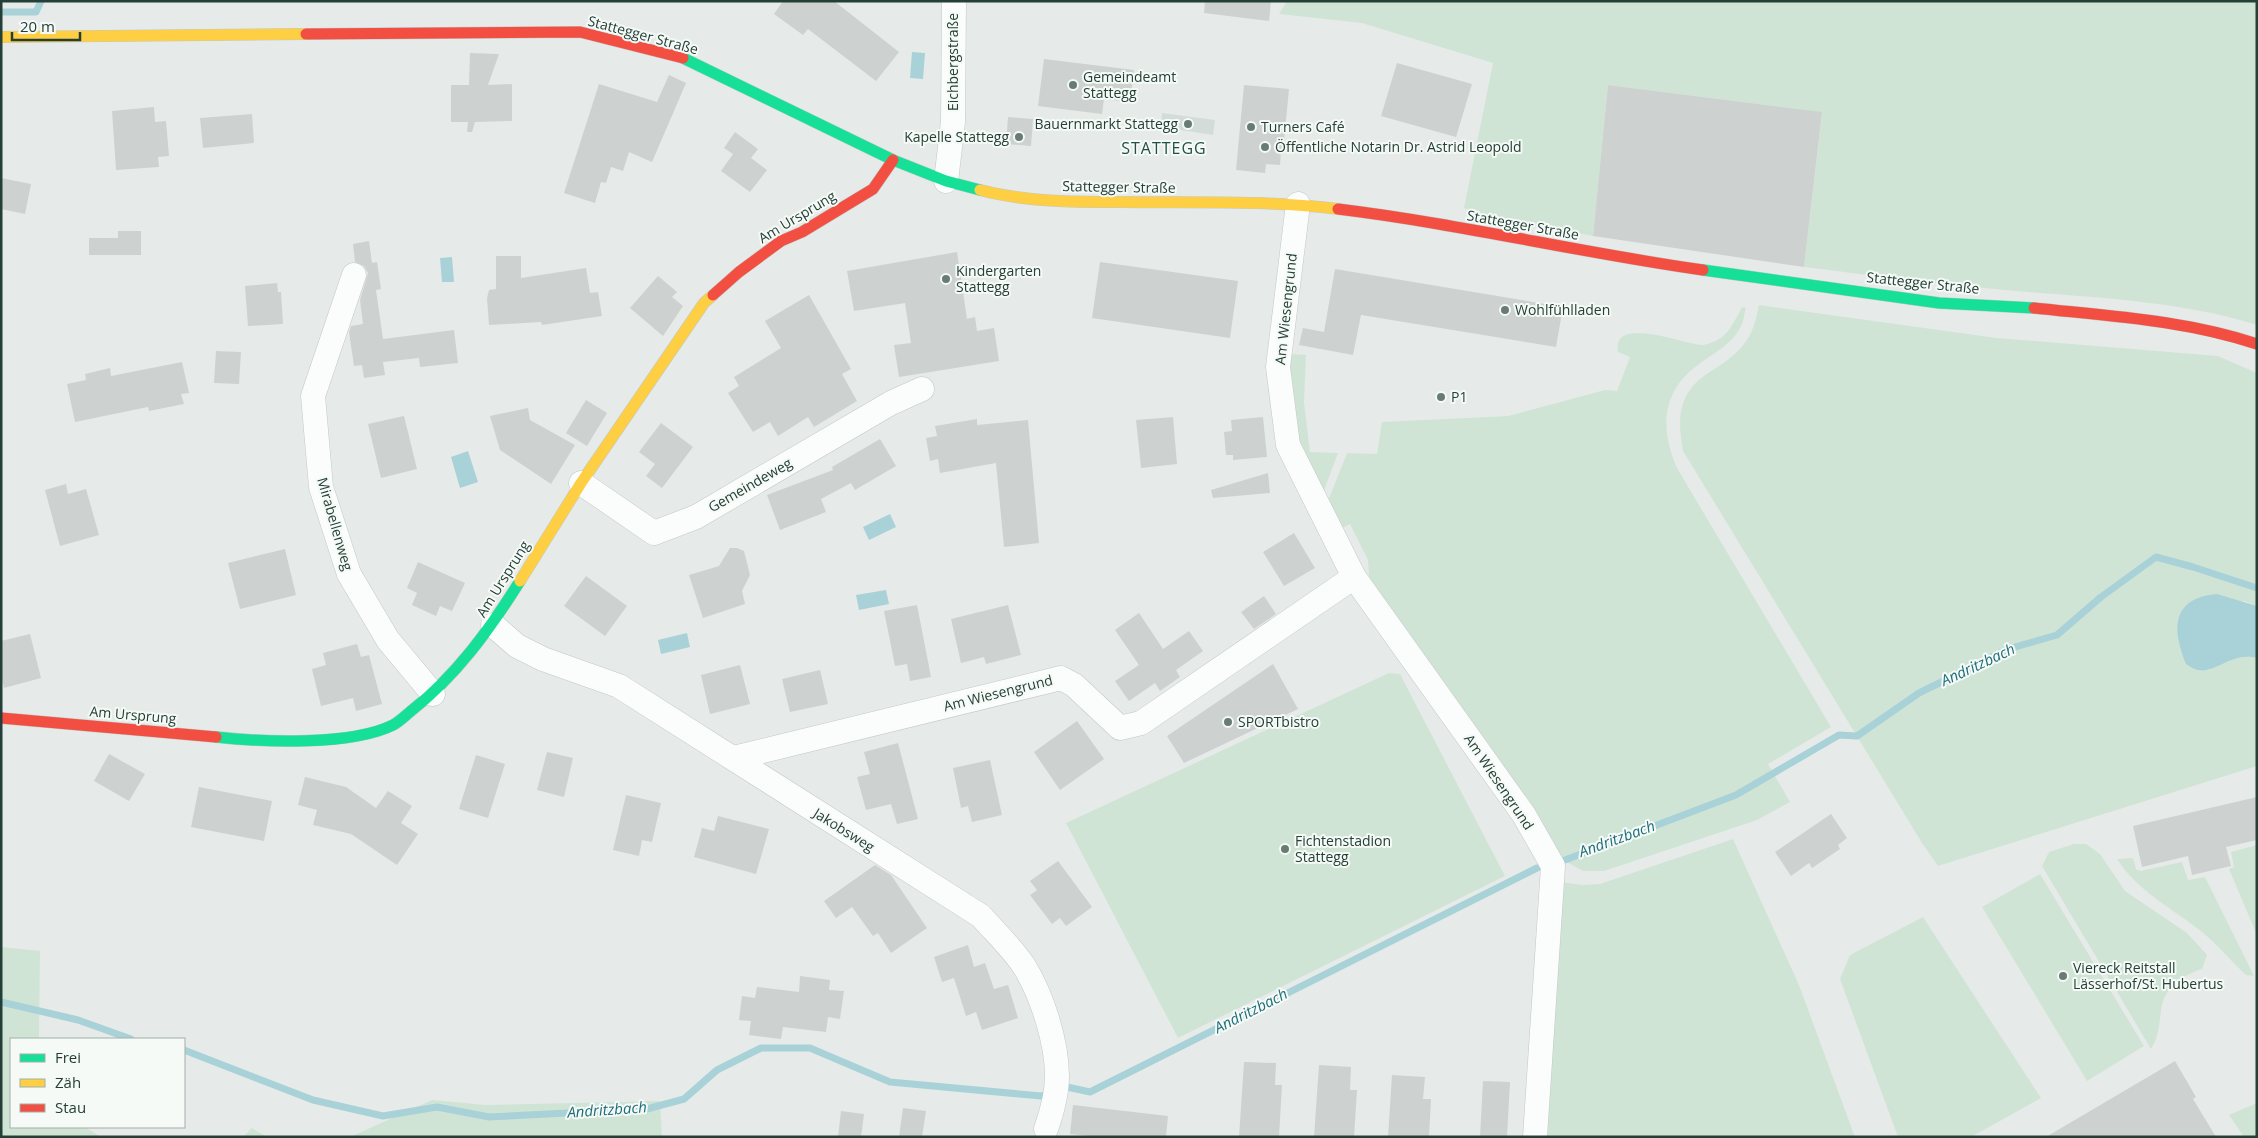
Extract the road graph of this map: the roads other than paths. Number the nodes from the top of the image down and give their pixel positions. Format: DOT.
graph roads {
  1 [pos="954,1"];
  2 [pos="1,37"];
  3 [pos="893,160"];
  4 [pos="946,182"];
  5 [pos="1298,204"];
  6 [pos="354,275"];
  7 [pos="2257,344"];
  8 [pos="922,389"];
  9 [pos="581,483"];
  10 [pos="1354,577"];
  11 [pos="492,626"];
  12 [pos="433,694"];
  13 [pos="1,718"];
  14 [pos="734,758"];
  15 [pos="1045,1128"];
  16 [pos="1535,1137"];
  1 -- 4 [label="street, Eichbergstraße"];
  2 -- 3 [label="main road, Stattegger Straße"];
  3 -- 4 [label="main road, Stattegger Straße"];
  3 -- 9 [label="main road, Am Ursprung"];
  4 -- 5 [label="main road, Stattegger Straße"];
  5 -- 7 [label="main road, Stattegger Straße"];
  5 -- 10 [label="street, Am Wiesengrund"];
  6 -- 12 [label="street, Mirabellenweg"];
  8 -- 9 [label="street, Gemeindeweg"];
  9 -- 11 [label="main road, Am Ursprung"];
  10 -- 14 [label="street, Am Wiesengrund"];
  10 -- 16 [label="street, Am Wiesengrund"];
  11 -- 12 [label="main road, Am Ursprung"];
  11 -- 14 [label="street, Jakobsweg"];
  12 -- 13 [label="main road, Am Ursprung"];
  14 -- 15 [label="street, Jakobsweg"];
}
